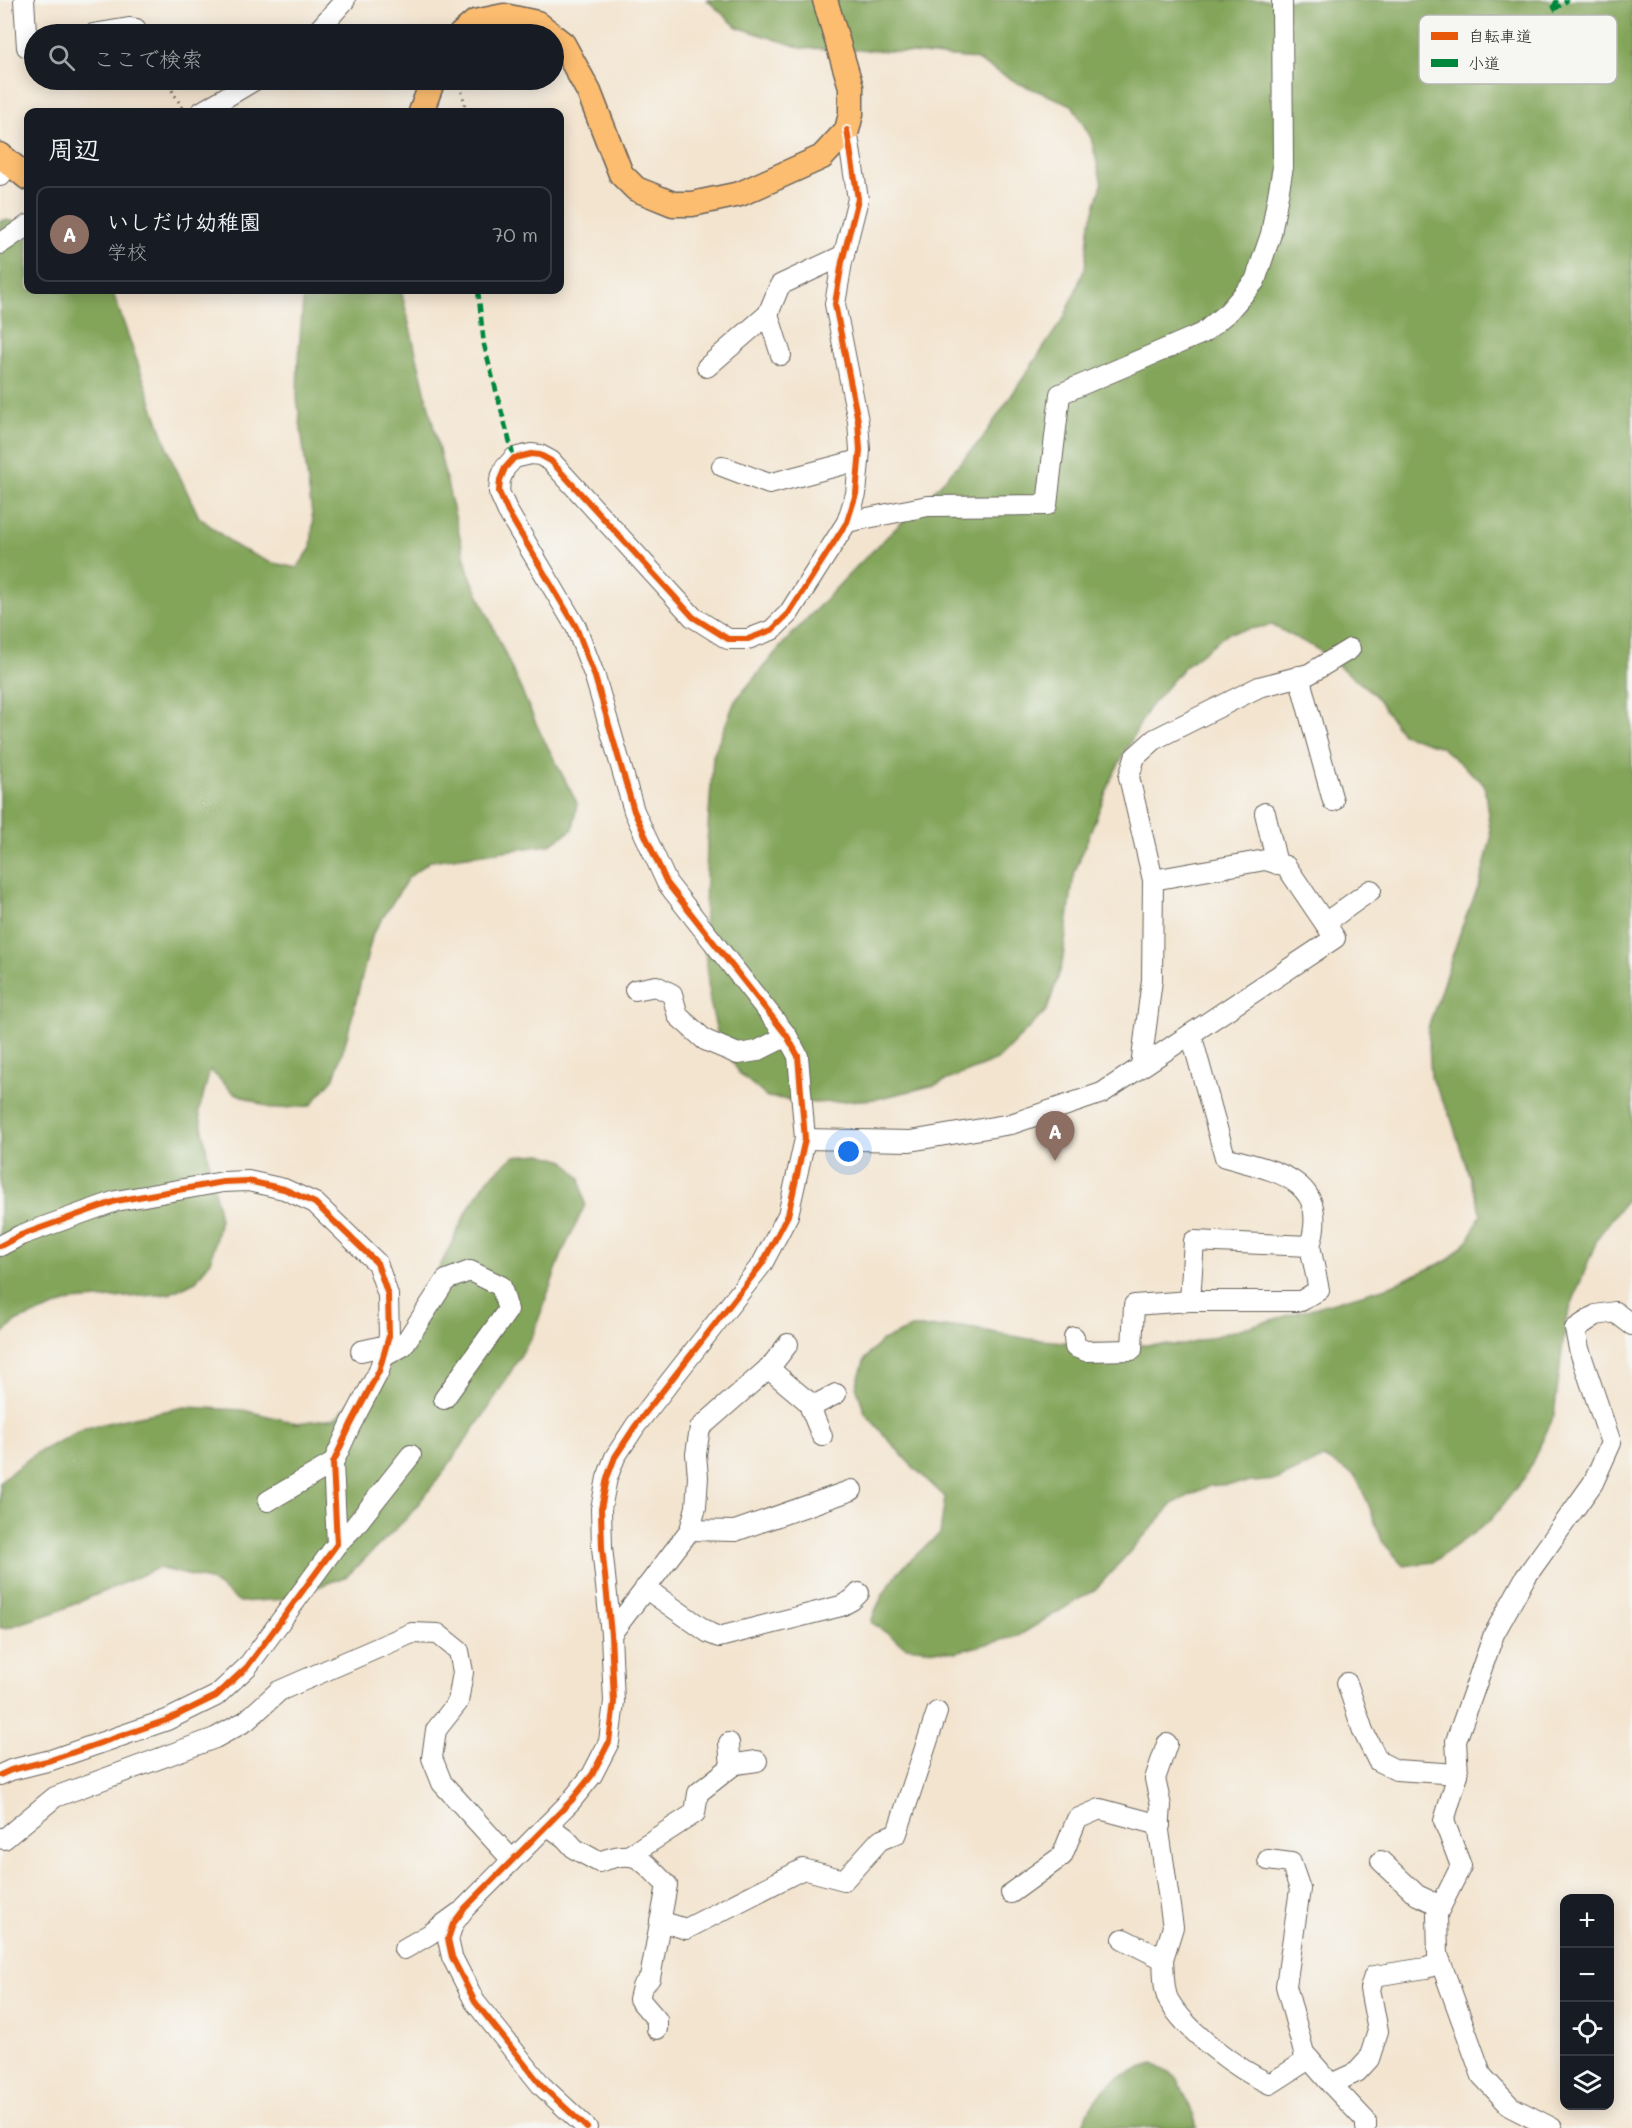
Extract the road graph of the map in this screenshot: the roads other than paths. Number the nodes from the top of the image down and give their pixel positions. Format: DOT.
graph roads {
  1 [pos="24,0"];
  2 [pos="345,0"];
  3 [pos="825,0"];
  4 [pos="1282,0"];
  5 [pos="26,24"];
  6 [pos="324,24"];
  7 [pos="474,24"];
  8 [pos="538,24"];
  9 [pos="564,46"];
  10 [pos="238,90"];
  11 [pos="429,90"];
  12 [pos="208,108"];
  13 [pos="422,108"];
  14 [pos="847,130"];
  15 [pos="24,228"];
  16 [pos="0,244"];
  17 [pos="844,255"];
  18 [pos="768,314"];
  19 [pos="781,355"];
  20 [pos="707,367"];
  21 [pos="859,460"];
  22 [pos="722,466"];
  23 [pos="847,522"];
  24 [pos="1350,649"];
  25 [pos="1299,676"];
  26 [pos="1333,801"];
  27 [pos="1265,813"];
  28 [pos="1277,864"];
  29 [pos="1153,880"];
  30 [pos="1371,890"];
  31 [pos="1325,923"];
  32 [pos="635,990"];
  33 [pos="1191,1034"];
  34 [pos="787,1036"];
  35 [pos="1141,1066"];
  36 [pos="805,1139"];
  37 [pos="0,1246"];
  38 [pos="1310,1246"];
  39 [pos="1190,1301"];
  40 [pos="1632,1325"];
  41 [pos="1074,1337"];
  42 [pos="788,1344"];
  43 [pos="361,1351"];
  44 [pos="385,1351"];
  45 [pos="768,1368"];
  46 [pos="836,1394"];
  47 [pos="444,1399"];
  48 [pos="807,1400"];
  49 [pos="822,1436"];
  50 [pos="411,1455"];
  51 [pos="333,1463"];
  52 [pos="852,1490"];
  53 [pos="268,1501"];
  54 [pos="690,1530"];
  55 [pos="337,1544"];
  56 [pos="645,1588"];
  57 [pos="859,1593"];
  58 [pos="611,1634"];
  59 [pos="1347,1683"];
  60 [pos="937,1712"];
  61 [pos="729,1743"];
  62 [pos="1167,1744"];
  63 [pos="757,1761"];
  64 [pos="731,1767"];
  65 [pos="1458,1774"];
  66 [pos="0,1775"];
  67 [pos="547,1825"];
  68 [pos="1160,1825"];
  69 [pos="0,1838"];
  70 [pos="630,1855"];
  71 [pos="512,1860"];
  72 [pos="1268,1860"];
  73 [pos="1381,1861"];
  74 [pos="1011,1893"];
  75 [pos="1441,1906"];
  76 [pos="465,1908"];
  77 [pos="660,1922"];
  78 [pos="1123,1939"];
  79 [pos="404,1949"];
  80 [pos="1163,1959"];
  81 [pos="1441,1963"];
  82 [pos="657,2028"];
  83 [pos="1309,2059"];
  84 [pos="1331,2084"];
  85 [pos="587,2128"];
  86 [pos="1366,2128"];
  87 [pos="1552,2128"];
  1 -- 5 [label="street"];
  2 -- 6 [label="street"];
  3 -- 14 [label="main road"];
  4 -- 23 [label="street"];
  7 -- 8 [label="main road"];
  9 -- 14 [label="main road"];
  10 -- 12 [label="street"];
  11 -- 13 [label="main road"];
  14 -- 17 [label="street"];
  15 -- 16 [label="street"];
  17 -- 18 [label="street"];
  17 -- 21 [label="street"];
  18 -- 19 [label="street"];
  18 -- 20 [label="street"];
  21 -- 22 [label="street"];
  21 -- 23 [label="street"];
  23 -- 34 [label="street"];
  24 -- 25 [label="street"];
  25 -- 26 [label="street"];
  25 -- 29 [label="street"];
  27 -- 28 [label="street"];
  28 -- 29 [label="street"];
  28 -- 31 [label="street"];
  29 -- 35 [label="street"];
  30 -- 31 [label="street"];
  31 -- 33 [label="street"];
  32 -- 34 [label="street"];
  33 -- 35 [label="street"];
  33 -- 38 [label="street"];
  34 -- 36 [label="street"];
  35 -- 36 [label="street"];
  36 -- 58 [label="street"];
  37 -- 44 [label="street"];
  38 -- 39 [label="street"];
  38 -- 39 [label="street"];
  39 -- 41 [label="street"];
  40 -- 65 [label="street"];
  42 -- 45 [label="street"];
  43 -- 44 [label="street"];
  44 -- 47 [label="street"];
  44 -- 51 [label="street"];
  45 -- 48 [label="street"];
  45 -- 54 [label="street"];
  46 -- 48 [label="street"];
  48 -- 49 [label="street"];
  50 -- 55 [label="street"];
  51 -- 53 [label="street"];
  51 -- 55 [label="street"];
  52 -- 54 [label="street"];
  54 -- 56 [label="street"];
  55 -- 66 [label="street"];
  56 -- 57 [label="street"];
  56 -- 58 [label="street"];
  58 -- 67 [label="street"];
  59 -- 65 [label="street"];
  60 -- 77 [label="street"];
  61 -- 64 [label="street"];
  62 -- 68 [label="street"];
  63 -- 64 [label="street"];
  64 -- 70 [label="street"];
  65 -- 75 [label="street"];
  67 -- 70 [label="street"];
  67 -- 71 [label="street"];
  68 -- 74 [label="street"];
  68 -- 80 [label="street"];
  69 -- 71 [label="street"];
  70 -- 77 [label="street"];
  71 -- 76 [label="street"];
  72 -- 83 [label="street"];
  73 -- 75 [label="street"];
  75 -- 81 [label="street"];
  76 -- 79 [label="street"];
  76 -- 85 [label="street"];
  77 -- 82 [label="street"];
  78 -- 80 [label="street"];
  80 -- 83 [label="street"];
  81 -- 84 [label="street"];
  81 -- 87 [label="street"];
  83 -- 84 [label="street"];
  84 -- 86 [label="street"];
}
